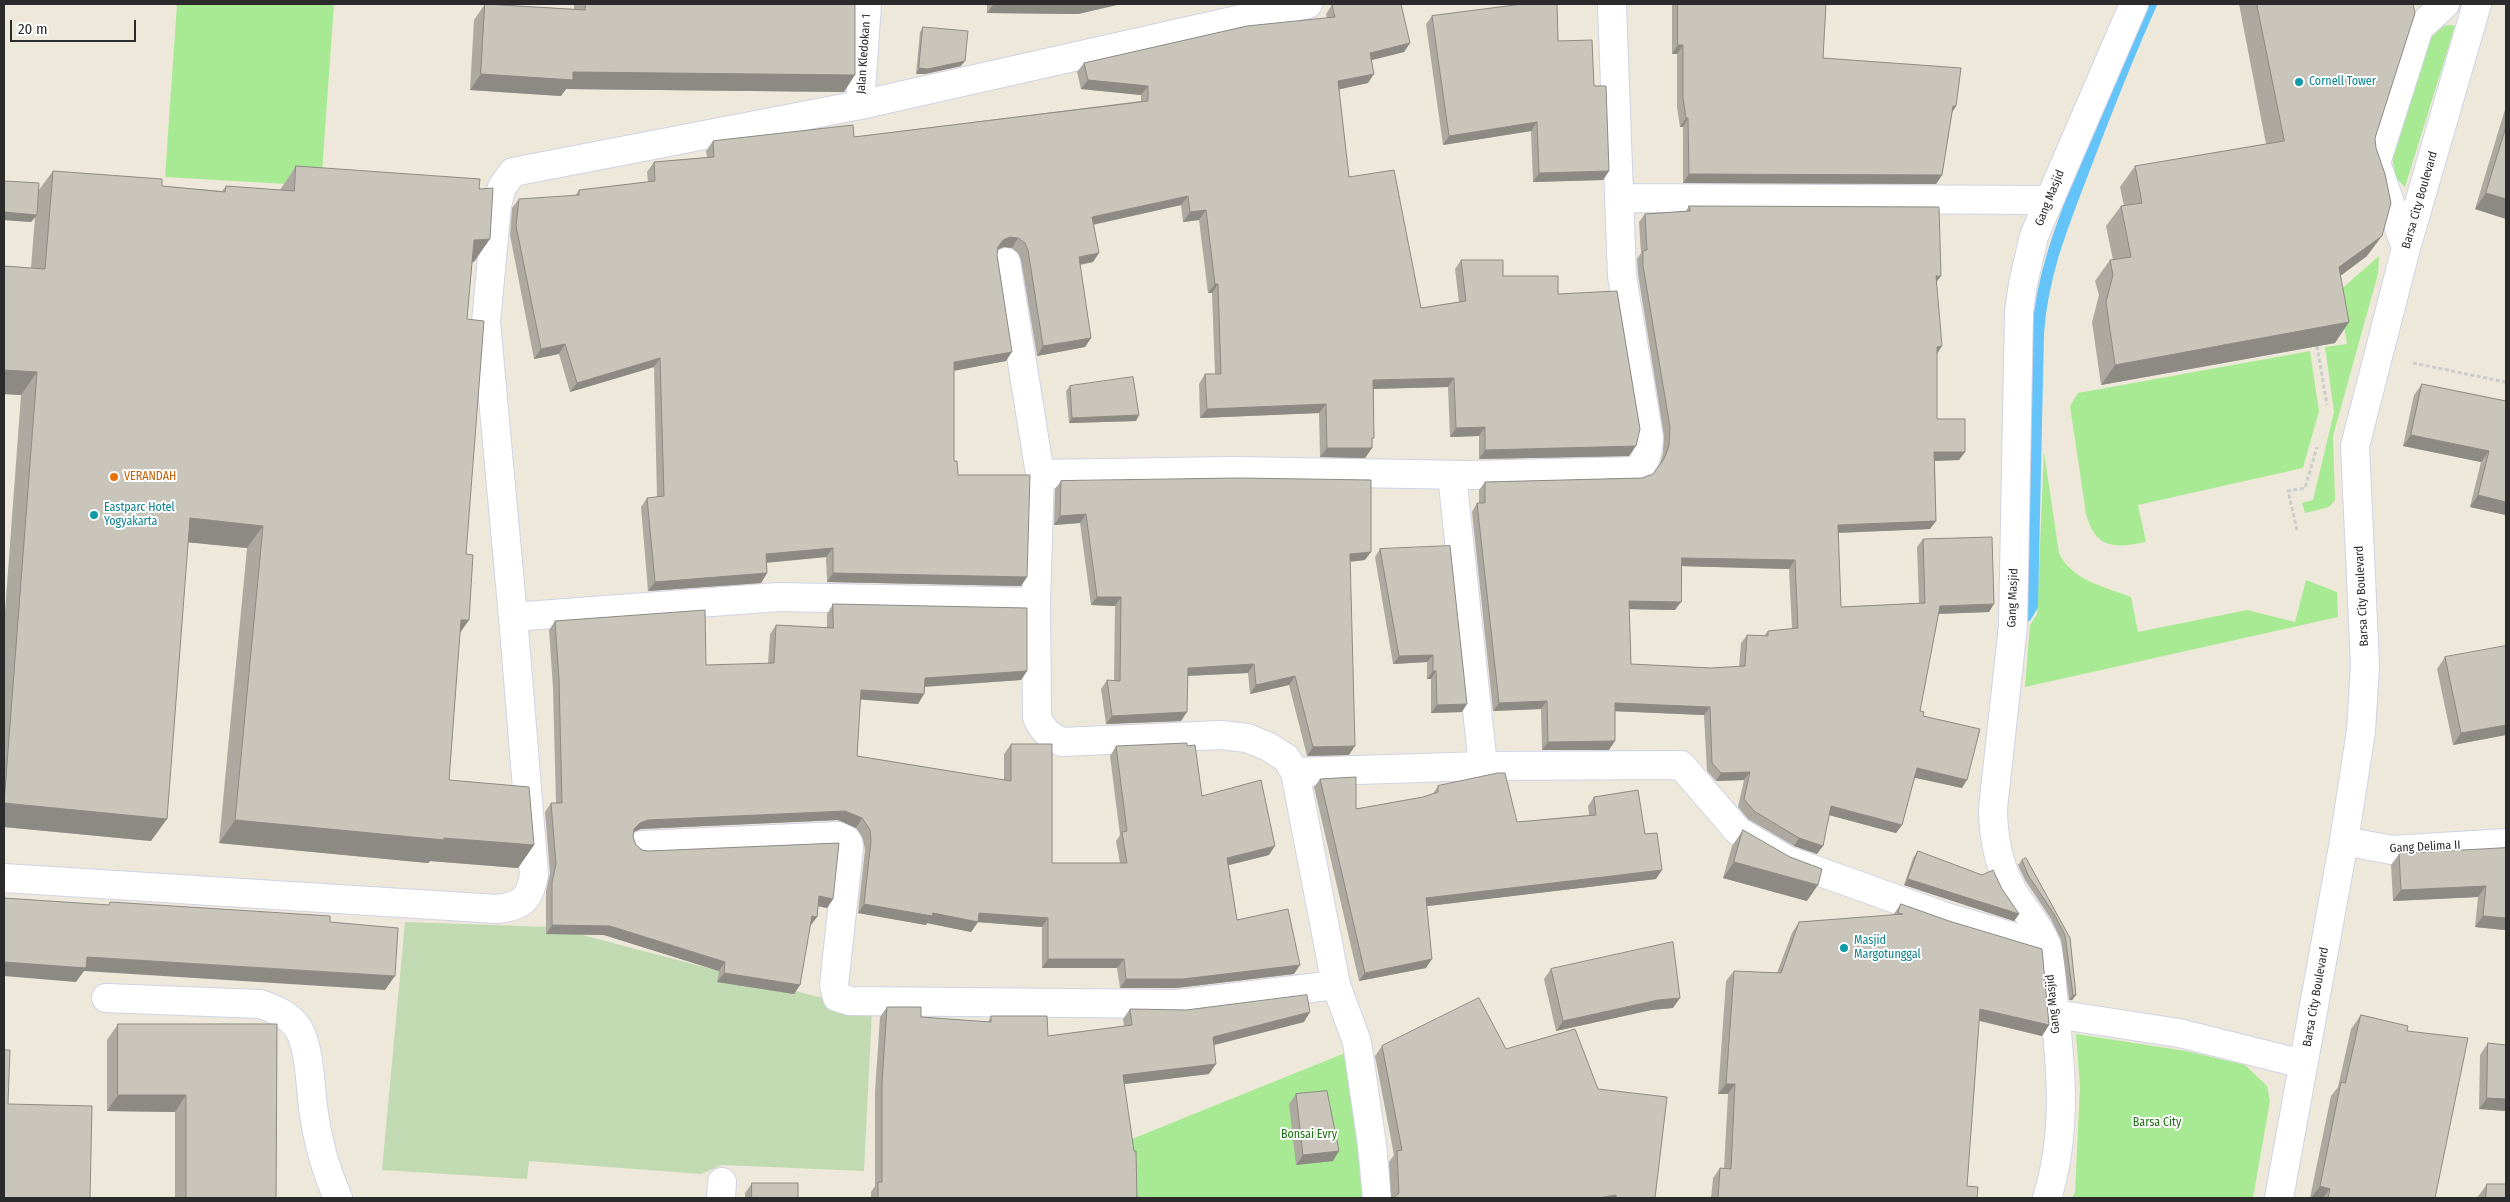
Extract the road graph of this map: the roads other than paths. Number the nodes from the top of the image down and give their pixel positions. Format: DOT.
graph roads {
  1 [pos="867,4"];
  2 [pos="1308,4"];
  3 [pos="1612,4"];
  4 [pos="2134,4"];
  5 [pos="2444,4"];
  6 [pos="2477,4"];
  7 [pos="860,105"];
  8 [pos="1620,198"];
  9 [pos="2048,200"];
  10 [pos="2406,248"];
  11 [pos="1006,262"];
  12 [pos="1040,474"];
  13 [pos="1452,475"];
  14 [pos="1036,602"];
  15 [pos="513,617"];
  16 [pos="1483,766"];
  17 [pos="1295,772"];
  18 [pos="2344,841"];
  19 [pos="2506,843"];
  20 [pos="642,845"];
  21 [pos="4,878"];
  22 [pos="2047,947"];
  23 [pos="1336,985"];
  24 [pos="106,998"];
  25 [pos="2055,1014"];
  26 [pos="2303,1064"];
  27 [pos="338,1198"];
  28 [pos="1377,1198"];
  29 [pos="2047,1198"];
  30 [pos="2280,1198"];
  1 -- 7 [label="street, Jalan Kledokan 1"];
  2 -- 7 [label="street"];
  3 -- 8 [label="street"];
  4 -- 9 [label="street, Gang Masjid"];
  5 -- 10 [label="street"];
  6 -- 10 [label="street, Barsa City Boulevard"];
  7 -- 15 [label="street"];
  8 -- 9 [label="street"];
  8 -- 13 [label="street"];
  9 -- 22 [label="street, Gang Masjid"];
  10 -- 18 [label="street, Barsa City Boulevard"];
  11 -- 12 [label="street"];
  12 -- 13 [label="street"];
  12 -- 14 [label="street"];
  13 -- 16 [label="street"];
  14 -- 15 [label="street"];
  14 -- 17 [label="street"];
  15 -- 21 [label="street"];
  16 -- 17 [label="street"];
  16 -- 22 [label="street"];
  17 -- 23 [label="street"];
  18 -- 19 [label="street, Gang Delima II"];
  18 -- 26 [label="street, Barsa City Boulevard"];
  20 -- 23 [label="street"];
  22 -- 25 [label="street, Gang Masjid"];
  23 -- 28 [label="street"];
  24 -- 27 [label="street"];
  25 -- 26 [label="street"];
  25 -- 29 [label="street, Gang Masjid"];
  26 -- 30 [label="street, Barsa City Boulevard"];
}
